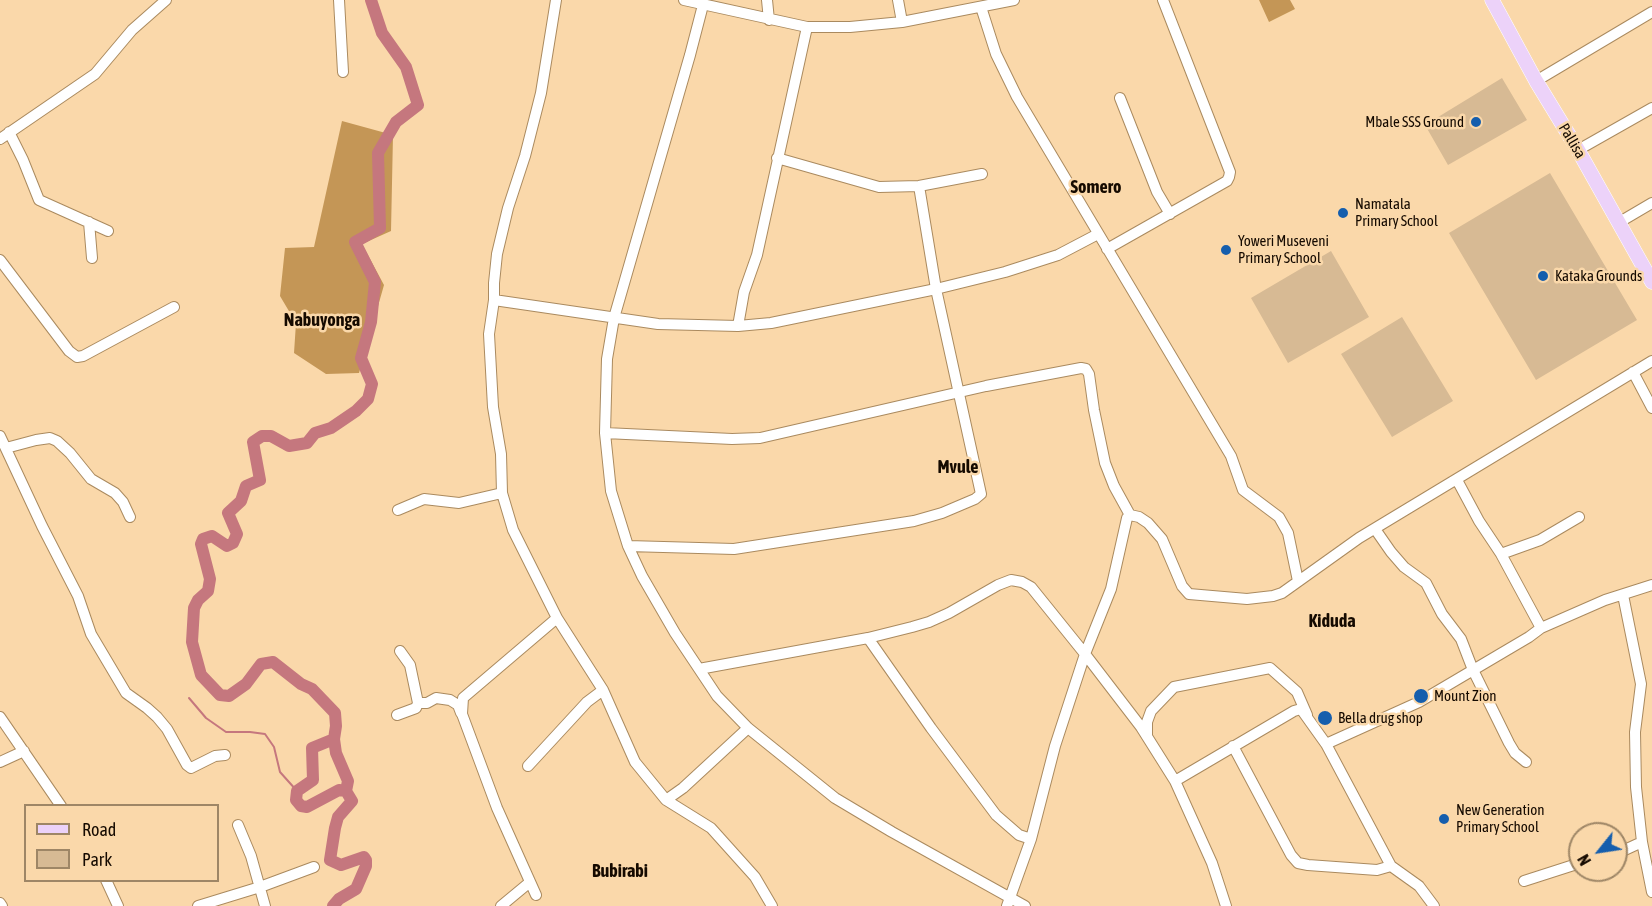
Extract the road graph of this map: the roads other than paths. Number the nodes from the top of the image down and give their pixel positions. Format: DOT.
graph roads {
  1 [pos="166,0"];
  2 [pos="339,0"];
  3 [pos="556,0"];
  4 [pos="684,0"];
  5 [pos="767,0"];
  6 [pos="898,0"];
  7 [pos="1014,0"];
  8 [pos="1163,0"];
  9 [pos="1496,2"];
  10 [pos="702,5"];
  11 [pos="981,7"];
  12 [pos="1652,12"];
  13 [pos="769,20"];
  14 [pos="902,22"];
  15 [pos="807,27"];
  16 [pos="343,72"];
  17 [pos="1536,81"];
  18 [pos="1120,98"];
  19 [pos="1652,108"];
  20 [pos="9,132"];
  21 [pos="0,139"];
  22 [pos="1578,150"];
  23 [pos="777,158"];
  24 [pos="982,174"];
  25 [pos="919,186"];
  26 [pos="1652,203"];
  27 [pos="1170,213"];
  28 [pos="89,222"];
  29 [pos="1618,222"];
  30 [pos="108,231"];
  31 [pos="1098,234"];
  32 [pos="1107,249"];
  33 [pos="92,258"];
  34 [pos="0,260"];
  35 [pos="1652,282"];
  36 [pos="936,289"];
  37 [pos="494,300"];
  38 [pos="174,307"];
  39 [pos="614,318"];
  40 [pos="738,326"];
  41 [pos="1652,361"];
  42 [pos="1633,372"];
  43 [pos="959,393"];
  44 [pos="1652,408"];
  45 [pos="604,433"];
  46 [pos="0,436"];
  47 [pos="6,448"];
  48 [pos="1457,480"];
  49 [pos="502,493"];
  50 [pos="398,510"];
  51 [pos="1130,515"];
  52 [pos="130,517"];
  53 [pos="1579,517"];
  54 [pos="1375,529"];
  55 [pos="628,546"];
  56 [pos="1501,554"];
  57 [pos="1298,581"];
  58 [pos="1652,585"];
  59 [pos="1623,595"];
  60 [pos="557,618"];
  61 [pos="1541,628"];
  62 [pos="868,638"];
  63 [pos="400,651"];
  64 [pos="1085,654"];
  65 [pos="699,669"];
  66 [pos="1473,670"];
  67 [pos="603,690"];
  68 [pos="418,703"];
  69 [pos="462,714"];
  70 [pos="397,715"];
  71 [pos="1307,715"];
  72 [pos="0,717"];
  73 [pos="748,728"];
  74 [pos="1147,736"];
  75 [pos="1326,744"];
  76 [pos="1233,746"];
  77 [pos="24,751"];
  78 [pos="225,755"];
  79 [pos="0,762"];
  80 [pos="1526,762"];
  81 [pos="528,766"];
  82 [pos="1175,781"];
  83 [pos="666,800"];
  84 [pos="60,804"];
  85 [pos="237,825"];
  86 [pos="1031,838"];
  87 [pos="1642,842"];
  88 [pos="1628,848"];
  89 [pos="1391,866"];
  90 [pos="314,867"];
  91 [pos="1568,867"];
  92 [pos="1524,881"];
  93 [pos="107,882"];
  94 [pos="530,882"];
  95 [pos="260,887"];
  96 [pos="1652,892"];
  97 [pos="536,895"];
  98 [pos="1009,902"];
  99 [pos="118,906"];
  100 [pos="198,906"];
  101 [pos="265,906"];
  102 [pos="501,906"];
  103 [pos="772,906"];
  104 [pos="1025,906"];
  105 [pos="1226,906"];
  106 [pos="1434,906"];
  1 -- 20 [label="street"];
  2 -- 16 [label="street"];
  3 -- 37 [label="street"];
  4 -- 10 [label="street"];
  5 -- 13 [label="street"];
  6 -- 14 [label="street"];
  7 -- 11 [label="street"];
  8 -- 27 [label="street"];
  9 -- 17 [label="main road, Pallisa"];
  10 -- 13 [label="street"];
  10 -- 39 [label="street"];
  11 -- 14 [label="street"];
  11 -- 31 [label="street"];
  12 -- 17 [label="street"];
  13 -- 15 [label="street"];
  14 -- 15 [label="street"];
  15 -- 23 [label="street"];
  17 -- 22 [label="main road, Pallisa"];
  18 -- 27 [label="street"];
  19 -- 22 [label="street"];
  20 -- 21 [label="street"];
  20 -- 28 [label="street"];
  22 -- 29 [label="main road, Pallisa"];
  23 -- 25 [label="street"];
  23 -- 40 [label="street"];
  24 -- 25 [label="street"];
  25 -- 36 [label="street"];
  26 -- 29 [label="street"];
  27 -- 32 [label="street"];
  28 -- 30 [label="street"];
  28 -- 33 [label="street"];
  29 -- 35 [label="main road, Pallisa"];
  31 -- 32 [label="street"];
  31 -- 36 [label="street"];
  32 -- 57 [label="street"];
  34 -- 38 [label="street"];
  36 -- 40 [label="street"];
  36 -- 43 [label="street"];
  37 -- 39 [label="street"];
  37 -- 49 [label="street"];
  39 -- 40 [label="street"];
  39 -- 45 [label="street"];
  41 -- 42 [label="street"];
  42 -- 44 [label="street"];
  42 -- 48 [label="street"];
  43 -- 45 [label="street"];
  43 -- 51 [label="street"];
  43 -- 55 [label="street"];
  45 -- 55 [label="street"];
  46 -- 47 [label="street"];
  47 -- 52 [label="street"];
  47 -- 78 [label="street"];
  48 -- 54 [label="street"];
  48 -- 56 [label="street"];
  49 -- 50 [label="street"];
  49 -- 60 [label="street"];
  51 -- 57 [label="street"];
  51 -- 64 [label="street"];
  53 -- 56 [label="street"];
  54 -- 57 [label="street"];
  54 -- 66 [label="street"];
  55 -- 65 [label="street"];
  56 -- 61 [label="street"];
  58 -- 59 [label="street"];
  59 -- 61 [label="street"];
  59 -- 87 [label="street"];
  60 -- 67 [label="street"];
  60 -- 69 [label="street"];
  61 -- 66 [label="street"];
  62 -- 64 [label="street"];
  62 -- 65 [label="street"];
  62 -- 86 [label="street"];
  63 -- 68 [label="street"];
  64 -- 74 [label="street"];
  64 -- 86 [label="street"];
  65 -- 73 [label="street"];
  66 -- 75 [label="street"];
  66 -- 80 [label="street"];
  67 -- 81 [label="street"];
  67 -- 83 [label="street"];
  68 -- 69 [label="street"];
  68 -- 70 [label="street"];
  69 -- 94 [label="street"];
  71 -- 74 [label="street"];
  71 -- 75 [label="street"];
  71 -- 76 [label="street"];
  72 -- 77 [label="street"];
  73 -- 83 [label="street"];
  73 -- 98 [label="street"];
  74 -- 82 [label="street"];
  75 -- 89 [label="street"];
  76 -- 82 [label="street"];
  76 -- 89 [label="street"];
  77 -- 79 [label="street"];
  77 -- 84 [label="street"];
  82 -- 105 [label="street"];
  83 -- 103 [label="street"];
  85 -- 95 [label="street"];
  86 -- 98 [label="street"];
  87 -- 88 [label="street"];
  87 -- 96 [label="street"];
  89 -- 106 [label="street"];
  90 -- 95 [label="street"];
  91 -- 92 [label="street"];
  93 -- 99 [label="street"];
  94 -- 97 [label="street"];
  94 -- 102 [label="street"];
  95 -- 100 [label="street"];
  95 -- 101 [label="street"];
  98 -- 104 [label="street"];
}
